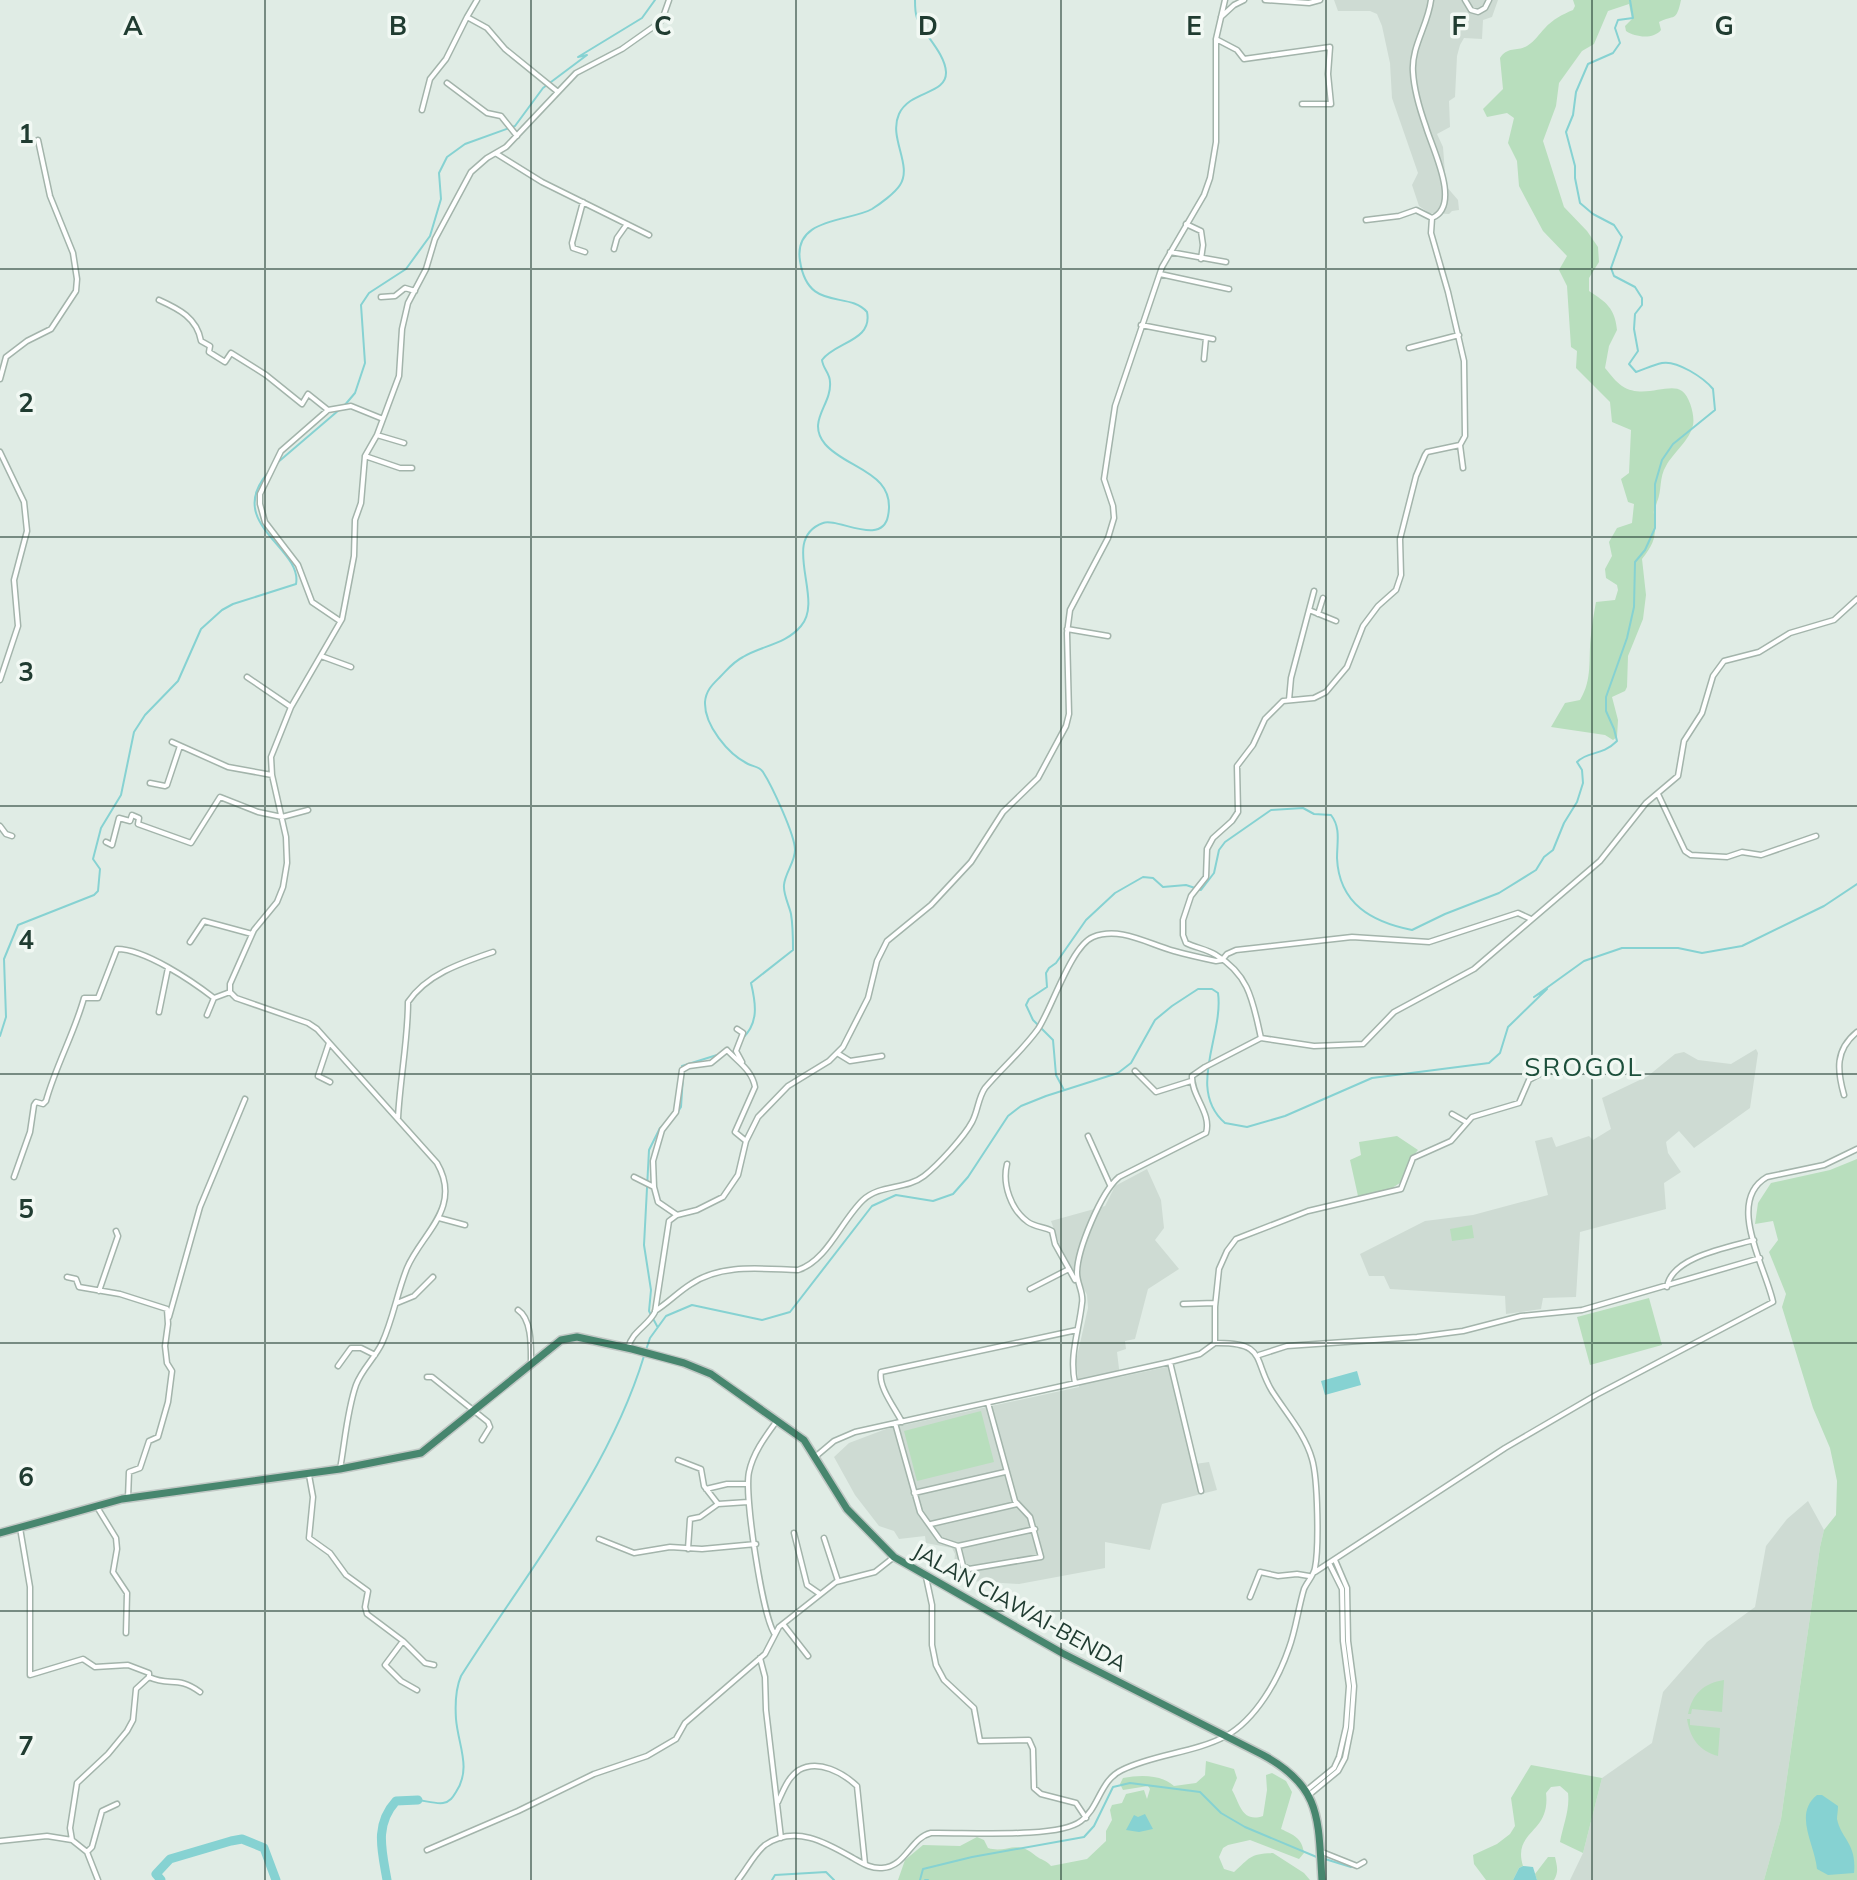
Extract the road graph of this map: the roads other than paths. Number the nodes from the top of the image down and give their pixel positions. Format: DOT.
graph roads {
  1 [pos="477,0"];
  2 [pos="669,0"];
  3 [pos="1225,0"];
  4 [pos="1244,0"];
  5 [pos="1265,0"];
  6 [pos="1320,0"];
  7 [pos="1431,0"];
  8 [pos="1465,0"];
  9 [pos="1489,0"];
  10 [pos="467,17"];
  11 [pos="1219,19"];
  12 [pos="1216,39"];
  13 [pos="447,83"];
  14 [pos="559,92"];
  15 [pos="1302,104"];
  16 [pos="422,110"];
  17 [pos="517,136"];
  18 [pos="38,140"];
  19 [pos="497,154"];
  20 [pos="583,202"];
  21 [pos="1432,218"];
  22 [pos="1366,220"];
  23 [pos="627,224"];
  24 [pos="1186,224"];
  25 [pos="649,235"];
  26 [pos="614,249"];
  27 [pos="585,252"];
  28 [pos="1170,252"];
  29 [pos="1201,259"];
  30 [pos="1226,262"];
  31 [pos="1160,274"];
  32 [pos="1229,289"];
  33 [pos="416,292"];
  34 [pos="381,297"];
  35 [pos="159,300"];
  36 [pos="1141,325"];
  37 [pos="1459,335"];
  38 [pos="1206,338"];
  39 [pos="1213,339"];
  40 [pos="1409,348"];
  41 [pos="1204,359"];
  42 [pos="0,379"];
  43 [pos="328,410"];
  44 [pos="383,419"];
  45 [pos="377,435"];
  46 [pos="404,443"];
  47 [pos="1460,445"];
  48 [pos="0,452"];
  49 [pos="365,456"];
  50 [pos="412,468"];
  51 [pos="1463,468"];
  52 [pos="1314,591"];
  53 [pos="1323,598"];
  54 [pos="1857,599"];
  55 [pos="1308,610"];
  56 [pos="1318,614"];
  57 [pos="341,621"];
  58 [pos="1336,621"];
  59 [pos="1067,629"];
  60 [pos="1108,636"];
  61 [pos="321,656"];
  62 [pos="351,667"];
  63 [pos="247,677"];
  64 [pos="0,680"];
  65 [pos="1289,700"];
  66 [pos="291,707"];
  67 [pos="172,742"];
  68 [pos="180,746"];
  69 [pos="272,775"];
  70 [pos="150,783"];
  71 [pos="1658,794"];
  72 [pos="308,810"];
  73 [pos="282,817"];
  74 [pos="0,826"];
  75 [pos="12,836"];
  76 [pos="1816,836"];
  77 [pos="106,842"];
  78 [pos="1531,919"];
  79 [pos="252,934"];
  80 [pos="190,942"];
  81 [pos="493,952"];
  82 [pos="1222,960"];
  83 [pos="168,968"];
  84 [pos="230,992"];
  85 [pos="214,998"];
  86 [pos="159,1012"];
  87 [pos="207,1015"];
  88 [pos="737,1029"];
  89 [pos="1857,1032"];
  90 [pos="1261,1038"];
  91 [pos="329,1042"];
  92 [pos="837,1053"];
  93 [pos="882,1056"];
  94 [pos="743,1065"];
  95 [pos="1135,1071"];
  96 [pos="1540,1074"];
  97 [pos="1191,1081"];
  98 [pos="330,1082"];
  99 [pos="1844,1095"];
  100 [pos="245,1099"];
  101 [pos="1452,1114"];
  102 [pos="398,1118"];
  103 [pos="1466,1122"];
  104 [pos="1088,1136"];
  105 [pos="746,1141"];
  106 [pos="1857,1149"];
  107 [pos="1007,1164"];
  108 [pos="14,1177"];
  109 [pos="634,1177"];
  110 [pos="1111,1185"];
  111 [pos="651,1186"];
  112 [pos="677,1215"];
  113 [pos="439,1218"];
  114 [pos="465,1225"];
  115 [pos="116,1231"];
  116 [pos="1754,1240"];
  117 [pos="1760,1258"];
  118 [pos="1069,1269"];
  119 [pos="67,1277"];
  120 [pos="433,1277"];
  121 [pos="1078,1286"];
  122 [pos="1667,1287"];
  123 [pos="1030,1289"];
  124 [pos="99,1291"];
  125 [pos="397,1303"];
  126 [pos="1215,1303"];
  127 [pos="1183,1304"];
  128 [pos="518,1310"];
  129 [pos="655,1312"];
  130 [pos="168,1324"];
  131 [pos="1077,1330"];
  132 [pos="1215,1343"];
  133 [pos="630,1348"];
  134 [pos="375,1355"];
  135 [pos="1259,1355"];
  136 [pos="1170,1362"];
  137 [pos="531,1363"];
  138 [pos="338,1366"];
  139 [pos="427,1377"];
  140 [pos="1075,1383"];
  141 [pos="988,1403"];
  142 [pos="474,1411"];
  143 [pos="778,1420"];
  144 [pos="902,1422"];
  145 [pos="895,1423"];
  146 [pos="482,1440"];
  147 [pos="815,1457"];
  148 [pos="678,1460"];
  149 [pos="340,1469"];
  150 [pos="1006,1471"];
  151 [pos="308,1473"];
  152 [pos="747,1484"];
  153 [pos="706,1489"];
  154 [pos="1201,1491"];
  155 [pos="914,1493"];
  156 [pos="128,1498"];
  157 [pos="748,1502"];
  158 [pos="718,1504"];
  159 [pos="1017,1504"];
  160 [pos="96,1506"];
  161 [pos="931,1524"];
  162 [pos="20,1528"];
  163 [pos="1035,1529"];
  164 [pos="0,1533"];
  165 [pos="794,1533"];
  166 [pos="824,1538"];
  167 [pos="599,1539"];
  168 [pos="756,1544"];
  169 [pos="958,1546"];
  170 [pos="688,1549"];
  171 [pos="894,1557"];
  172 [pos="1332,1561"];
  173 [pos="1315,1572"];
  174 [pos="1309,1576"];
  175 [pos="926,1577"];
  176 [pos="838,1581"];
  177 [pos="820,1594"];
  178 [pos="1250,1597"];
  179 [pos="783,1624"];
  180 [pos="126,1633"];
  181 [pos="774,1633"];
  182 [pos="403,1641"];
  183 [pos="808,1656"];
  184 [pos="760,1658"];
  185 [pos="434,1665"];
  186 [pos="149,1677"];
  187 [pos="417,1690"];
  188 [pos="200,1692"];
  189 [pos="1225,1736"];
  190 [pos="1308,1792"];
  191 [pos="778,1802"];
  192 [pos="117,1804"];
  193 [pos="1086,1818"];
  194 [pos="781,1838"];
  195 [pos="72,1840"];
  196 [pos="0,1841"];
  197 [pos="427,1850"];
  198 [pos="87,1852"];
  199 [pos="1320,1853"];
  200 [pos="1364,1862"];
  201 [pos="865,1864"];
  202 [pos="98,1880"];
  203 [pos="738,1880"];
  204 [pos="1322,1880"];
  1 -- 10 [label="street"];
  2 -- 14 [label="street"];
  3 -- 11 [label="street"];
  4 -- 11 [label="street"];
  5 -- 6 [label="street"];
  7 -- 21 [label="street"];
  8 -- 9 [label="street"];
  10 -- 14 [label="street"];
  10 -- 16 [label="street"];
  11 -- 12 [label="street"];
  12 -- 15 [label="street"];
  12 -- 24 [label="street"];
  13 -- 17 [label="street"];
  14 -- 17 [label="street"];
  17 -- 19 [label="street"];
  18 -- 42 [label="street"];
  19 -- 20 [label="street"];
  19 -- 33 [label="street"];
  20 -- 23 [label="street"];
  20 -- 27 [label="street"];
  21 -- 22 [label="street"];
  21 -- 37 [label="street"];
  23 -- 25 [label="street"];
  23 -- 26 [label="street"];
  24 -- 28 [label="street"];
  24 -- 29 [label="street"];
  28 -- 29 [label="street"];
  28 -- 31 [label="street"];
  29 -- 30 [label="street"];
  31 -- 32 [label="street"];
  31 -- 36 [label="street"];
  33 -- 34 [label="street"];
  33 -- 44 [label="street"];
  35 -- 43 [label="street"];
  36 -- 38 [label="street"];
  36 -- 59 [label="street"];
  37 -- 40 [label="street"];
  37 -- 47 [label="street"];
  38 -- 39 [label="street"];
  38 -- 41 [label="street"];
  43 -- 44 [label="street"];
  43 -- 57 [label="street"];
  44 -- 45 [label="street"];
  45 -- 46 [label="street"];
  45 -- 49 [label="street"];
  47 -- 51 [label="street"];
  47 -- 65 [label="street"];
  48 -- 64 [label="street"];
  49 -- 50 [label="street"];
  49 -- 57 [label="street"];
  52 -- 55 [label="street"];
  53 -- 56 [label="street"];
  54 -- 71 [label="street"];
  55 -- 56 [label="street"];
  55 -- 65 [label="street"];
  56 -- 58 [label="street"];
  57 -- 61 [label="street"];
  59 -- 60 [label="street"];
  59 -- 92 [label="street"];
  61 -- 62 [label="street"];
  61 -- 66 [label="street"];
  63 -- 66 [label="street"];
  65 -- 82 [label="street"];
  66 -- 69 [label="street"];
  67 -- 68 [label="street"];
  68 -- 69 [label="street"];
  68 -- 70 [label="street"];
  69 -- 73 [label="street"];
  71 -- 76 [label="street"];
  71 -- 78 [label="street"];
  72 -- 73 [label="street"];
  73 -- 77 [label="street"];
  73 -- 79 [label="street"];
  74 -- 75 [label="street"];
  78 -- 82 [label="street"];
  78 -- 90 [label="street"];
  79 -- 80 [label="street"];
  79 -- 84 [label="street"];
  81 -- 102 [label="street"];
  82 -- 90 [label="street"];
  82 -- 129 [label="street"];
  83 -- 85 [label="street"];
  83 -- 86 [label="street"];
  83 -- 108 [label="street"];
  84 -- 85 [label="street"];
  84 -- 91 [label="street"];
  85 -- 87 [label="street"];
  88 -- 94 [label="street"];
  89 -- 99 [label="street"];
  90 -- 97 [label="street"];
  91 -- 98 [label="street"];
  91 -- 102 [label="street"];
  92 -- 93 [label="street"];
  92 -- 105 [label="street"];
  94 -- 105 [label="street"];
  94 -- 111 [label="street"];
  95 -- 97 [label="street"];
  96 -- 103 [label="street"];
  97 -- 110 [label="street"];
  100 -- 130 [label="street"];
  101 -- 103 [label="street"];
  102 -- 113 [label="street"];
  103 -- 126 [label="street"];
  104 -- 110 [label="street"];
  105 -- 112 [label="street"];
  106 -- 116 [label="street"];
  107 -- 118 [label="street"];
  109 -- 111 [label="street"];
  110 -- 121 [label="street"];
  111 -- 112 [label="street"];
  112 -- 129 [label="street"];
  113 -- 114 [label="street"];
  113 -- 125 [label="street"];
  115 -- 124 [label="street"];
  116 -- 117 [label="street"];
  116 -- 122 [label="street"];
  117 -- 122 [label="street"];
  117 -- 172 [label="street"];
  118 -- 121 [label="street"];
  118 -- 123 [label="street"];
  119 -- 124 [label="street"];
  120 -- 125 [label="street"];
  121 -- 131 [label="street"];
  122 -- 135 [label="street"];
  124 -- 130 [label="street"];
  125 -- 134 [label="street"];
  126 -- 127 [label="street"];
  126 -- 132 [label="street"];
  128 -- 137 [label="street"];
  129 -- 133 [label="street"];
  130 -- 156 [label="street"];
  131 -- 140 [label="street"];
  131 -- 144 [label="street"];
  132 -- 135 [label="street"];
  132 -- 136 [label="street"];
  133 -- 137 [label="highway, JALAN CIAWAI-BENDA"];
  133 -- 143 [label="highway, JALAN CIAWAI-BENDA"];
  134 -- 138 [label="street"];
  134 -- 149 [label="street"];
  135 -- 173 [label="street"];
  136 -- 140 [label="street"];
  136 -- 154 [label="street"];
  137 -- 142 [label="highway, JALAN CIAWAI-BENDA"];
  139 -- 142 [label="street"];
  140 -- 141 [label="street"];
  141 -- 144 [label="street"];
  141 -- 150 [label="street"];
  142 -- 146 [label="street"];
  142 -- 149 [label="highway, JALAN CIAWAI-BENDA"];
  143 -- 147 [label="highway, JALAN CIAWAI-BENDA"];
  143 -- 152 [label="street"];
  144 -- 145 [label="street"];
  145 -- 147 [label="street"];
  145 -- 155 [label="street"];
  147 -- 171 [label="highway, JALAN CIAWAI-BENDA"];
  148 -- 153 [label="street"];
  149 -- 151 [label="highway, JALAN CIAWAI-BENDA"];
  150 -- 155 [label="street"];
  150 -- 159 [label="street"];
  151 -- 156 [label="highway, JALAN CIAWAI-BENDA"];
  151 -- 182 [label="street"];
  152 -- 153 [label="street"];
  152 -- 157 [label="street"];
  153 -- 158 [label="street"];
  155 -- 161 [label="street"];
  156 -- 160 [label="highway, JALAN CIAWAI-BENDA"];
  157 -- 158 [label="street"];
  157 -- 168 [label="street"];
  158 -- 170 [label="street"];
  159 -- 161 [label="street"];
  159 -- 163 [label="street"];
  160 -- 162 [label="highway, JALAN CIAWAI-BENDA"];
  160 -- 180 [label="street"];
  161 -- 169 [label="street"];
  162 -- 164 [label="highway, JALAN CIAWAI-BENDA"];
  162 -- 186 [label="street"];
  163 -- 169 [label="street"];
  163 -- 169 [label="street"];
  165 -- 177 [label="street"];
  166 -- 176 [label="street"];
  167 -- 170 [label="street"];
  168 -- 170 [label="street"];
  168 -- 181 [label="street"];
  171 -- 175 [label="highway, JALAN CIAWAI-BENDA"];
  171 -- 176 [label="street"];
  172 -- 173 [label="street"];
  172 -- 190 [label="street"];
  173 -- 174 [label="street"];
  174 -- 178 [label="street"];
  174 -- 189 [label="street"];
  175 -- 189 [label="highway, JALAN CIAWAI-BENDA"];
  175 -- 193 [label="street"];
  176 -- 177 [label="street"];
  177 -- 179 [label="street"];
  179 -- 181 [label="street"];
  179 -- 183 [label="street"];
  181 -- 184 [label="street"];
  182 -- 185 [label="street"];
  182 -- 187 [label="street"];
  184 -- 191 [label="street"];
  184 -- 197 [label="street"];
  186 -- 188 [label="street"];
  186 -- 195 [label="street"];
  189 -- 190 [label="highway, JALAN CIAWAI-BENDA"];
  189 -- 193 [label="street"];
  190 -- 199 [label="highway"];
  191 -- 194 [label="street"];
  191 -- 201 [label="street"];
  192 -- 198 [label="street"];
  193 -- 201 [label="street"];
  194 -- 201 [label="street"];
  194 -- 203 [label="street"];
  195 -- 196 [label="street"];
  195 -- 198 [label="street"];
  198 -- 202 [label="street"];
  199 -- 200 [label="street"];
  199 -- 204 [label="highway"];
}
